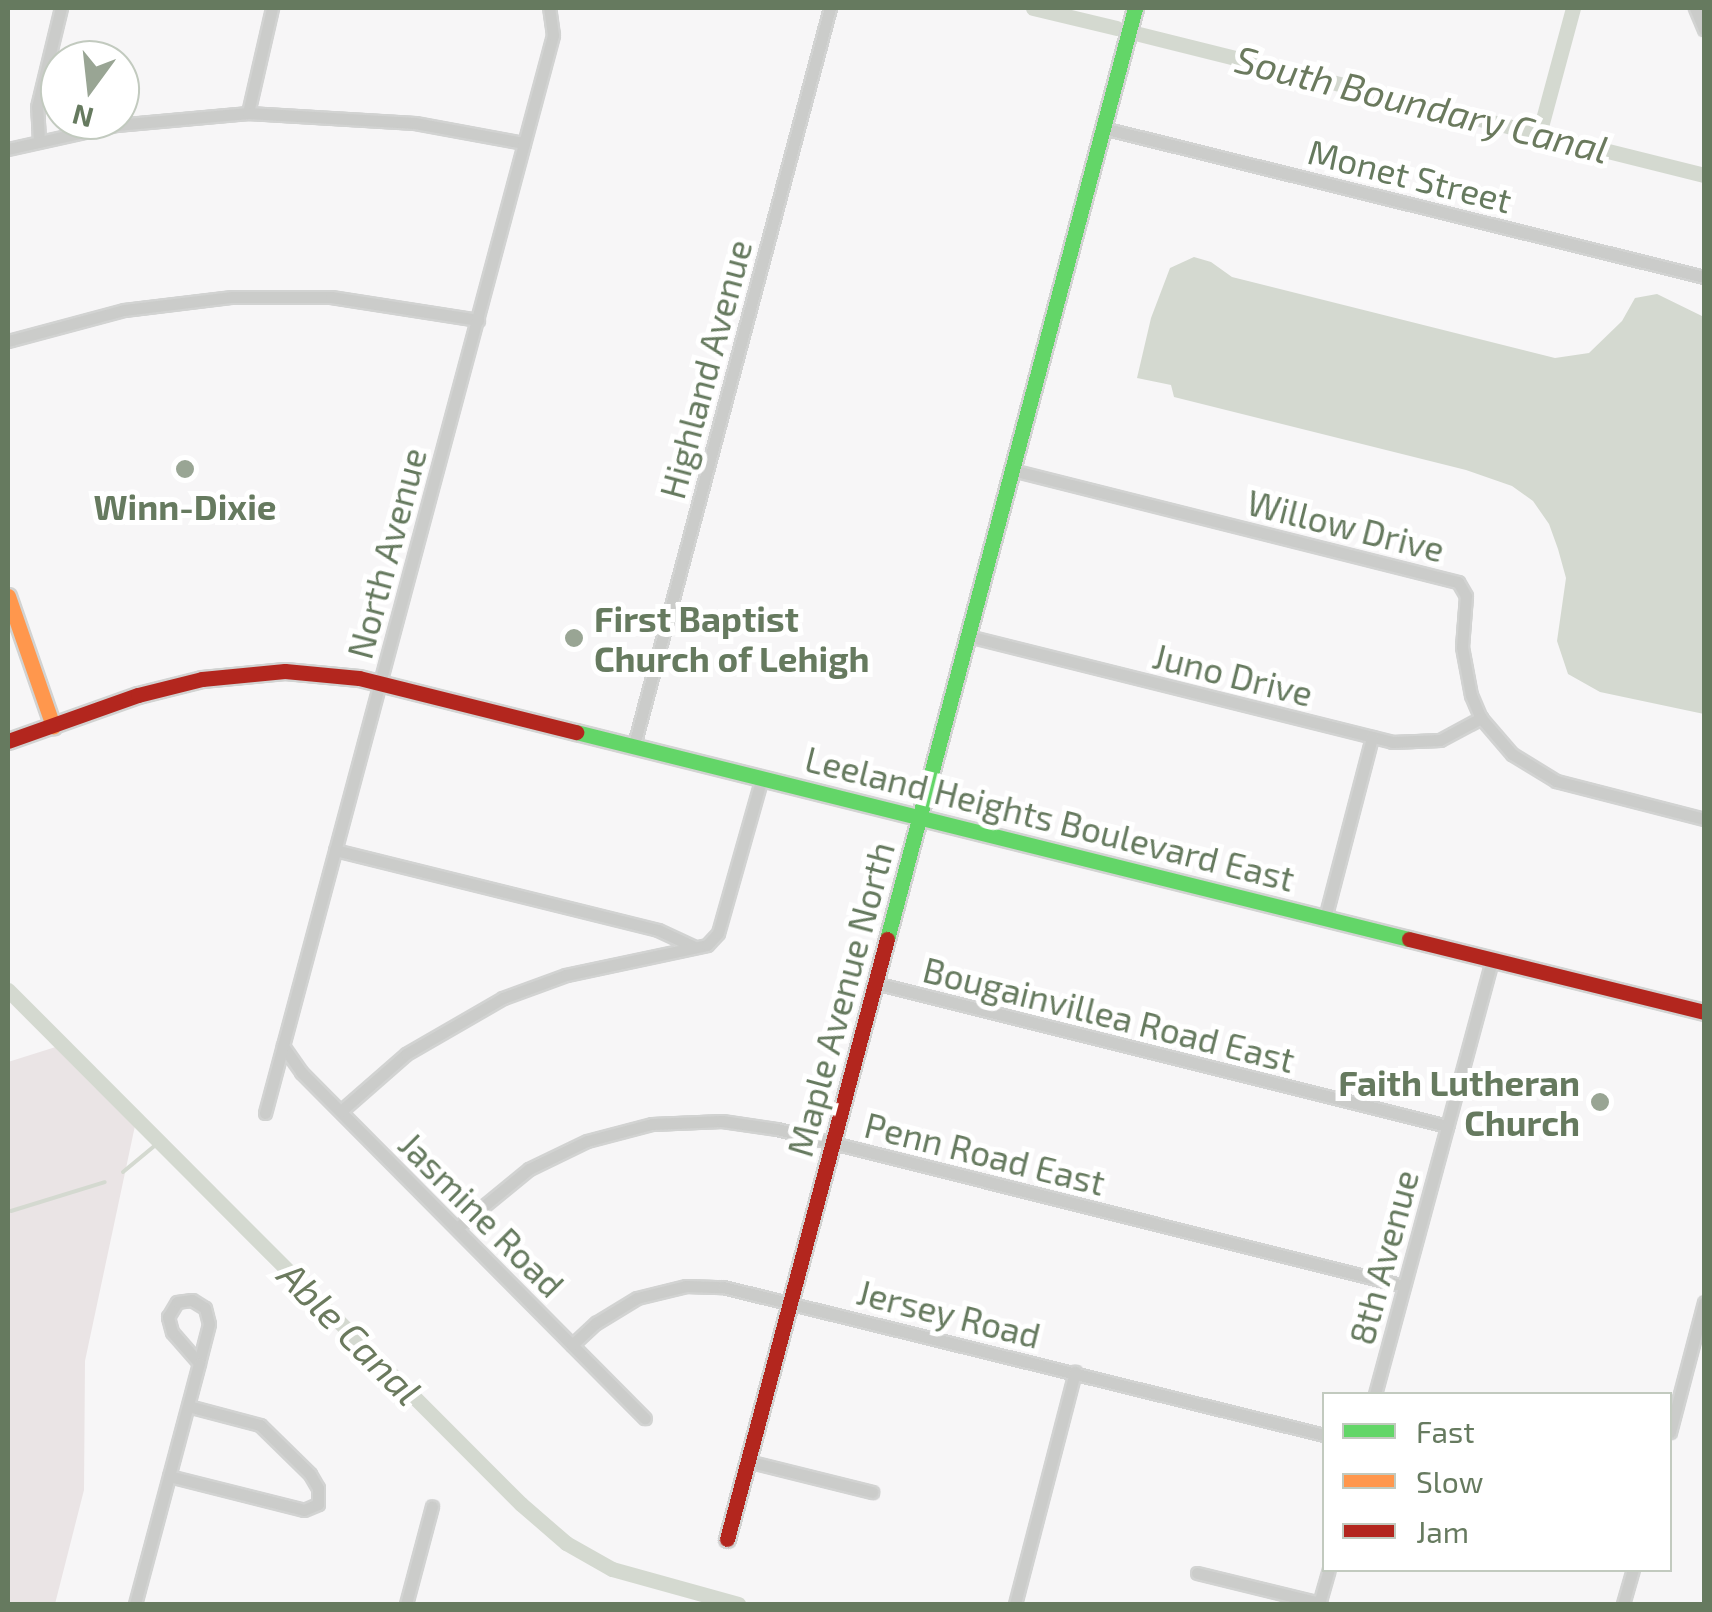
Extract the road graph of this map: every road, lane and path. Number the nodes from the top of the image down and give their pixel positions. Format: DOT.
graph roads {
  1 [pos="61,8"];
  2 [pos="272,8"];
  3 [pos="549,8"];
  4 [pos="830,8"];
  5 [pos="1134,8"];
  6 [pos="1695,8"];
  7 [pos="1704,29"];
  8 [pos="248,113"];
  9 [pos="1103,128"];
  10 [pos="39,141"];
  11 [pos="524,143"];
  12 [pos="8,150"];
  13 [pos="1704,277"];
  14 [pos="478,320"];
  15 [pos="8,341"];
  16 [pos="1012,470"];
  17 [pos="8,596"];
  18 [pos="968,636"];
  19 [pos="380,682"];
  20 [pos="1481,718"];
  21 [pos="52,726"];
  22 [pos="1372,737"];
  23 [pos="8,741"];
  24 [pos="634,745"];
  25 [pos="762,777"];
  26 [pos="920,817"];
  27 [pos="1704,819"];
  28 [pos="335,850"];
  29 [pos="1324,918"];
  30 [pos="692,946"];
  31 [pos="1492,960"];
  32 [pos="875,984"];
  33 [pos="1704,1012"];
  34 [pos="283,1046"];
  35 [pos="341,1111"];
  36 [pos="265,1113"];
  37 [pos="1446,1126"];
  38 [pos="832,1143"];
  39 [pos="457,1228"];
  40 [pos="1404,1286"];
  41 [pos="790,1302"];
  42 [pos="1704,1302"];
  43 [pos="572,1345"];
  44 [pos="199,1364"];
  45 [pos="1075,1372"];
  46 [pos="1376,1392"];
  47 [pos="188,1406"];
  48 [pos="646,1418"];
  49 [pos="1672,1424"];
  50 [pos="1322,1434"];
  51 [pos="747,1461"];
  52 [pos="169,1476"];
  53 [pos="872,1492"];
  54 [pos="432,1506"];
  55 [pos="727,1539"];
  56 [pos="1196,1572"];
  57 [pos="1328,1572"];
  58 [pos="1632,1572"];
  59 [pos="135,1604"];
  60 [pos="406,1604"];
  61 [pos="1015,1604"];
  62 [pos="1320,1604"];
  63 [pos="1623,1604"];
  1 -- 10 [label="street"];
  2 -- 8 [label="street"];
  3 -- 11 [label="street, North Avenue"];
  4 -- 24 [label="street, Highland Avenue"];
  5 -- 9 [label="main road, Maple Avenue North"];
  6 -- 7 [label="street"];
  8 -- 10 [label="street"];
  8 -- 11 [label="street"];
  9 -- 13 [label="street, Monet Street"];
  9 -- 16 [label="main road, Maple Avenue North"];
  10 -- 12 [label="street"];
  11 -- 14 [label="street, North Avenue"];
  14 -- 15 [label="street"];
  14 -- 19 [label="street, North Avenue"];
  16 -- 18 [label="main road, Maple Avenue North"];
  16 -- 20 [label="street, Willow Drive"];
  17 -- 21 [label="main road"];
  18 -- 22 [label="street, Juno Drive"];
  18 -- 26 [label="main road, Maple Avenue North"];
  19 -- 21 [label="main road, Leeland Heights Boulevard East"];
  19 -- 24 [label="main road, Leeland Heights Boulevard East"];
  19 -- 28 [label="street, North Avenue"];
  20 -- 22 [label="street, Juno Drive"];
  20 -- 27 [label="street, Willow Drive"];
  21 -- 23 [label="main road, Leeland Heights Boulevard East"];
  22 -- 29 [label="street"];
  24 -- 25 [label="main road, Leeland Heights Boulevard East"];
  25 -- 26 [label="main road, Leeland Heights Boulevard East"];
  25 -- 30 [label="street"];
  26 -- 29 [label="main road, Leeland Heights Boulevard East"];
  26 -- 32 [label="main road, Maple Avenue North"];
  28 -- 30 [label="street"];
  28 -- 34 [label="street, North Avenue"];
  29 -- 31 [label="main road, Leeland Heights Boulevard East"];
  30 -- 35 [label="street"];
  31 -- 33 [label="main road, Leeland Heights Boulevard East"];
  31 -- 37 [label="street, 8th Avenue"];
  32 -- 37 [label="street, Bougainvillea Road East"];
  32 -- 38 [label="main road, Maple Avenue North"];
  34 -- 35 [label="street, Jasmine Road"];
  34 -- 36 [label="street, North Avenue"];
  35 -- 39 [label="street, Jasmine Road"];
  37 -- 40 [label="street, 8th Avenue"];
  38 -- 39 [label="street, Penn Road East"];
  38 -- 40 [label="street, Penn Road East"];
  38 -- 41 [label="main road, Maple Avenue North"];
  39 -- 43 [label="street, Jasmine Road"];
  40 -- 46 [label="street, 8th Avenue"];
  41 -- 43 [label="street, Jersey Road"];
  41 -- 45 [label="street, Jersey Road"];
  41 -- 51 [label="main road, Maple Avenue North"];
  42 -- 49 [label="street"];
  43 -- 48 [label="street, Jasmine Road"];
  44 -- 44 [label="street"];
  44 -- 47 [label="street"];
  45 -- 50 [label="street, Jersey Road"];
  45 -- 61 [label="street"];
  47 -- 52 [label="street"];
  47 -- 52 [label="street"];
  51 -- 53 [label="street"];
  51 -- 55 [label="main road, Maple Avenue North"];
  52 -- 59 [label="street"];
  54 -- 60 [label="street"];
  56 -- 62 [label="street"];
  57 -- 62 [label="street"];
  58 -- 63 [label="street"];
}
